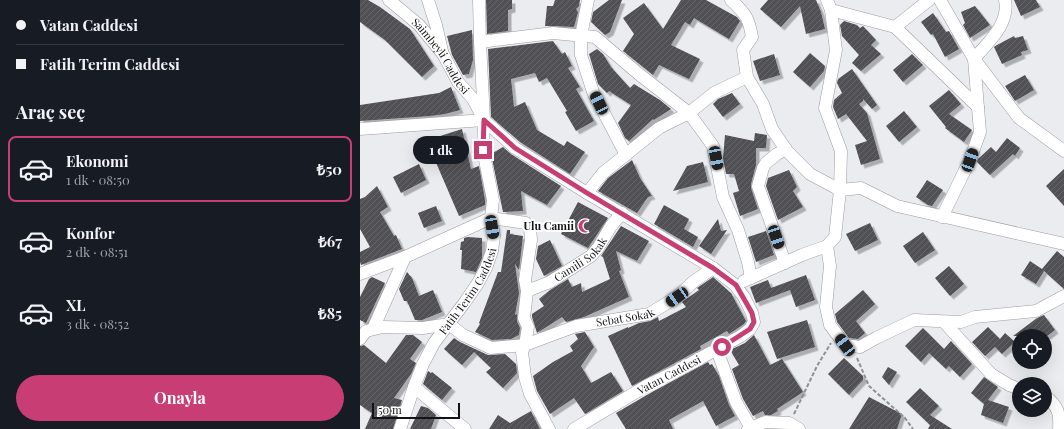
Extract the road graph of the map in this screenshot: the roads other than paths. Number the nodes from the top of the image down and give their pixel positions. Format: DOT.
graph roads {
  1 [pos="389,0"];
  2 [pos="428,0"];
  3 [pos="479,0"];
  4 [pos="588,0"];
  5 [pos="731,0"];
  6 [pos="929,0"];
  7 [pos="940,0"];
  8 [pos="1005,0"];
  9 [pos="829,5"];
  10 [pos="895,27"];
  11 [pos="580,36"];
  12 [pos="480,42"];
  13 [pos="443,54"];
  14 [pos="974,59"];
  15 [pos="747,77"];
  16 [pos="978,107"];
  17 [pos="689,113"];
  18 [pos="484,120"];
  19 [pos="360,129"];
  20 [pos="786,149"];
  21 [pos="1064,151"];
  22 [pos="626,154"];
  23 [pos="840,190"];
  24 [pos="587,193"];
  25 [pos="622,213"];
  26 [pos="942,217"];
  27 [pos="491,218"];
  28 [pos="1064,244"];
  29 [pos="827,246"];
  30 [pos="405,257"];
  31 [pos="785,263"];
  32 [pos="713,268"];
  33 [pos="360,274"];
  34 [pos="751,278"];
  35 [pos="736,285"];
  36 [pos="527,291"];
  37 [pos="1064,296"];
  38 [pos="944,322"];
  39 [pos="449,324"];
  40 [pos="373,330"];
  41 [pos="360,339"];
  42 [pos="526,345"];
  43 [pos="717,350"];
  44 [pos="1012,386"];
  45 [pos="414,387"];
  46 [pos="1052,401"];
  47 [pos="794,426"];
  48 [pos="461,428"];
  49 [pos="750,428"];
  50 [pos="400,429"];
  51 [pos="549,429"];
  52 [pos="574,429"];
  53 [pos="1059,429"];
  1 -- 13 [label="street, Saimbeyli Caddesi"];
  2 -- 13 [label="street"];
  3 -- 12 [label="street, Fatih Terim Caddesi"];
  4 -- 11 [label="street"];
  5 -- 15 [label="street"];
  6 -- 10 [label="street"];
  7 -- 14 [label="street"];
  8 -- 14 [label="street"];
  9 -- 10 [label="street"];
  9 -- 23 [label="street"];
  10 -- 16 [label="street"];
  11 -- 12 [label="street"];
  11 -- 17 [label="street"];
  11 -- 22 [label="street"];
  12 -- 18 [label="street, Fatih Terim Caddesi"];
  13 -- 18 [label="street, Saimbeyli Caddesi"];
  14 -- 16 [label="street"];
  14 -- 21 [label="street"];
  15 -- 17 [label="street"];
  15 -- 20 [label="street"];
  16 -- 26 [label="street"];
  17 -- 22 [label="street"];
  17 -- 34 [label="street"];
  18 -- 19 [label="street"];
  18 -- 24 [label="street, Vatan Caddesi"];
  18 -- 27 [label="street, Fatih Terim Caddesi"];
  20 -- 23 [label="street"];
  20 -- 31 [label="street"];
  22 -- 24 [label="street"];
  23 -- 26 [label="street"];
  23 -- 29 [label="street"];
  24 -- 25 [label="street, Vatan Caddesi"];
  25 -- 32 [label="street, Vatan Caddesi"];
  25 -- 36 [label="street, Camili Sokak"];
  26 -- 28 [label="street"];
  27 -- 30 [label="street"];
  27 -- 36 [label="street"];
  27 -- 39 [label="street, Fatih Terim Caddesi"];
  29 -- 31 [label="street"];
  29 -- 38 [label="street"];
  30 -- 33 [label="street"];
  30 -- 40 [label="street"];
  31 -- 34 [label="street"];
  32 -- 35 [label="street, Vatan Caddesi"];
  32 -- 42 [label="street, Sebat Sokak"];
  34 -- 35 [label="street"];
  35 -- 43 [label="street, Vatan Caddesi"];
  36 -- 42 [label="street"];
  37 -- 38 [label="street"];
  38 -- 44 [label="street"];
  39 -- 40 [label="street"];
  39 -- 42 [label="street, Sebat Sokak"];
  39 -- 45 [label="street, Fatih Terim Caddesi"];
  40 -- 41 [label="street"];
  42 -- 51 [label="street"];
  43 -- 49 [label="street"];
  43 -- 52 [label="street, Vatan Caddesi"];
  45 -- 48 [label="street"];
  45 -- 50 [label="street, Fatih Terim Caddesi"];
  46 -- 53 [label="street"];
  47 -- 49 [label="street"];
}
